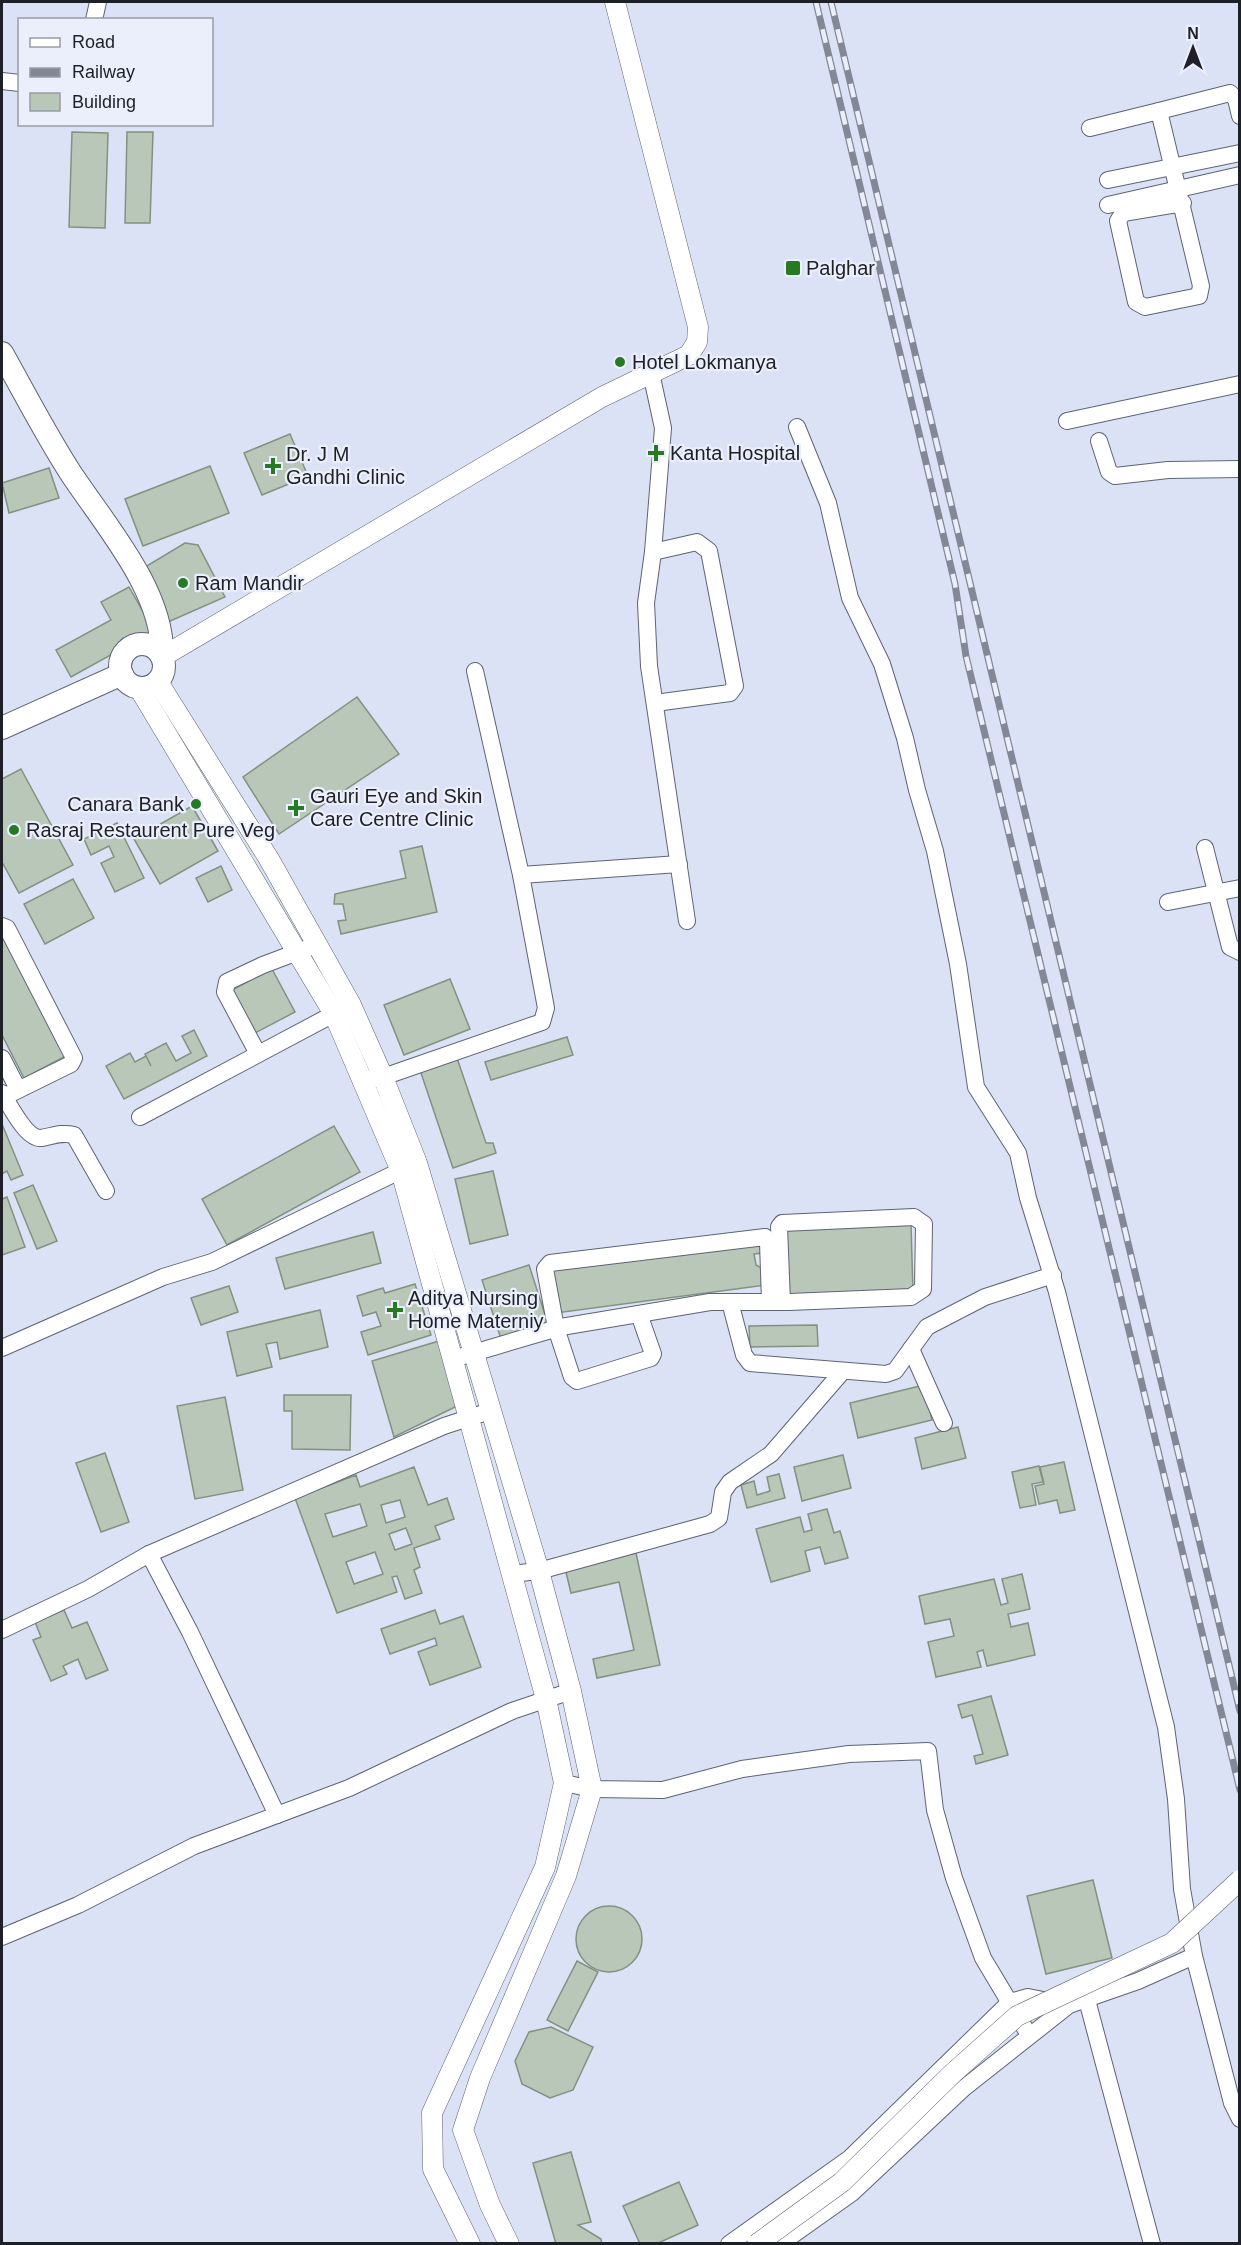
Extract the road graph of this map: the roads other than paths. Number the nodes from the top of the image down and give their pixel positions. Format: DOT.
graph roads {
  1 [pos="98,2"];
  2 [pos="615,2"];
  3 [pos="94,18"];
  4 [pos="2,81"];
  5 [pos="18,83"];
  6 [pos="1239,84"];
  7 [pos="1239,90"];
  8 [pos="1160,111"];
  9 [pos="1239,116"];
  10 [pos="1090,128"];
  11 [pos="1239,153"];
  12 [pos="1174,166"];
  13 [pos="1239,175"];
  14 [pos="1108,180"];
  15 [pos="1182,196"];
  16 [pos="1108,205"];
  17 [pos="2,353"];
  18 [pos="651,373"];
  19 [pos="1239,384"];
  20 [pos="1067,422"];
  21 [pos="797,426"];
  22 [pos="1099,441"];
  23 [pos="1239,469"];
  24 [pos="653,552"];
  25 [pos="162,657"];
  26 [pos="475,671"];
  27 [pos="140,681"];
  28 [pos="655,703"];
  29 [pos="2,728"];
  30 [pos="1205,848"];
  31 [pos="679,864"];
  32 [pos="521,875"];
  33 [pos="1239,888"];
  34 [pos="1217,893"];
  35 [pos="1168,902"];
  36 [pos="687,921"];
  37 [pos="2,926"];
  38 [pos="307,948"];
  39 [pos="1239,952"];
  40 [pos="342,1009"];
  41 [pos="257,1052"];
  42 [pos="2,1058"];
  43 [pos="384,1077"];
  44 [pos="363,1080"];
  45 [pos="8,1093"];
  46 [pos="140,1117"];
  47 [pos="409,1167"];
  48 [pos="106,1191"];
  49 [pos="1053,1275"];
  50 [pos="730,1302"];
  51 [pos="776,1302"];
  52 [pos="639,1314"];
  53 [pos="556,1328"];
  54 [pos="2,1348"];
  55 [pos="911,1349"];
  56 [pos="462,1356"];
  57 [pos="842,1372"];
  58 [pos="490,1411"];
  59 [pos="470,1418"];
  60 [pos="944,1423"];
  61 [pos="149,1554"];
  62 [pos="539,1571"];
  63 [pos="511,1574"];
  64 [pos="2,1630"];
  65 [pos="571,1691"];
  66 [pos="546,1699"];
  67 [pos="564,1784"];
  68 [pos="592,1789"];
  69 [pos="277,1815"];
  70 [pos="1239,1880"];
  71 [pos="2,1937"];
  72 [pos="1194,1956"];
  73 [pos="1087,2000"];
  74 [pos="1010,2002"];
  75 [pos="1069,2005"];
  76 [pos="1029,2035"];
  77 [pos="894,2115"];
  78 [pos="1239,2119"];
  79 [pos="913,2136"];
  80 [pos="756,2234"];
  81 [pos="470,2244"];
  82 [pos="509,2244"];
  83 [pos="729,2244"];
  84 [pos="766,2244"];
  85 [pos="780,2244"];
  86 [pos="1152,2244"];
  1 -- 3 [label="street"];
  2 -- 18 [label="street"];
  4 -- 5 [label="street"];
  6 -- 7 [label="street"];
  8 -- 9 [label="street"];
  8 -- 10 [label="street"];
  8 -- 12 [label="street"];
  11 -- 12 [label="street"];
  12 -- 14 [label="street"];
  12 -- 15 [label="street"];
  13 -- 15 [label="street"];
  15 -- 15 [label="street"];
  15 -- 16 [label="street"];
  17 -- 25 [label="main road"];
  18 -- 24 [label="street"];
  18 -- 25 [label="street"];
  19 -- 20 [label="street"];
  21 -- 49 [label="street"];
  22 -- 23 [label="street"];
  24 -- 28 [label="street"];
  24 -- 28 [label="street"];
  25 -- 27 [label="main road"];
  25 -- 27 [label="main road"];
  26 -- 32 [label="street"];
  27 -- 29 [label="main road"];
  27 -- 38 [label="street"];
  28 -- 31 [label="street"];
  30 -- 34 [label="street"];
  31 -- 32 [label="street"];
  31 -- 36 [label="street"];
  32 -- 43 [label="street"];
  33 -- 34 [label="street"];
  34 -- 35 [label="street"];
  34 -- 39 [label="street"];
  37 -- 45 [label="street"];
  38 -- 40 [label="street"];
  38 -- 41 [label="street"];
  40 -- 41 [label="street"];
  40 -- 43 [label="street"];
  40 -- 44 [label="street"];
  41 -- 46 [label="street"];
  42 -- 45 [label="street"];
  43 -- 44 [label="street"];
  43 -- 47 [label="street"];
  44 -- 47 [label="street"];
  45 -- 48 [label="street"];
  47 -- 54 [label="street"];
  47 -- 56 [label="street"];
  49 -- 55 [label="street"];
  49 -- 72 [label="street"];
  50 -- 51 [label="street"];
  50 -- 52 [label="street"];
  50 -- 57 [label="street"];
  51 -- 51 [label="street"];
  51 -- 53 [label="street"];
  52 -- 53 [label="street"];
  52 -- 53 [label="street"];
  53 -- 56 [label="street"];
  55 -- 57 [label="street"];
  55 -- 60 [label="street"];
  56 -- 58 [label="street"];
  56 -- 59 [label="street"];
  57 -- 62 [label="street"];
  58 -- 59 [label="street"];
  58 -- 62 [label="street"];
  59 -- 61 [label="street"];
  59 -- 63 [label="street"];
  61 -- 64 [label="street"];
  61 -- 69 [label="street"];
  62 -- 63 [label="street"];
  62 -- 65 [label="street"];
  63 -- 66 [label="street"];
  65 -- 66 [label="street"];
  65 -- 68 [label="street"];
  66 -- 67 [label="street"];
  66 -- 69 [label="street"];
  67 -- 68 [label="street"];
  67 -- 81 [label="street"];
  68 -- 74 [label="street"];
  68 -- 82 [label="street"];
  69 -- 71 [label="street"];
  70 -- 80 [label="street, bridge"];
  72 -- 73 [label="street"];
  72 -- 78 [label="street"];
  73 -- 75 [label="street"];
  73 -- 86 [label="street"];
  74 -- 75 [label="street"];
  74 -- 76 [label="street"];
  74 -- 77 [label="street"];
  75 -- 76 [label="street"];
  76 -- 79 [label="street"];
  77 -- 79 [label="street"];
  77 -- 80 [label="street"];
  79 -- 85 [label="street"];
  80 -- 83 [label="street"];
  80 -- 84 [label="street"];
}
